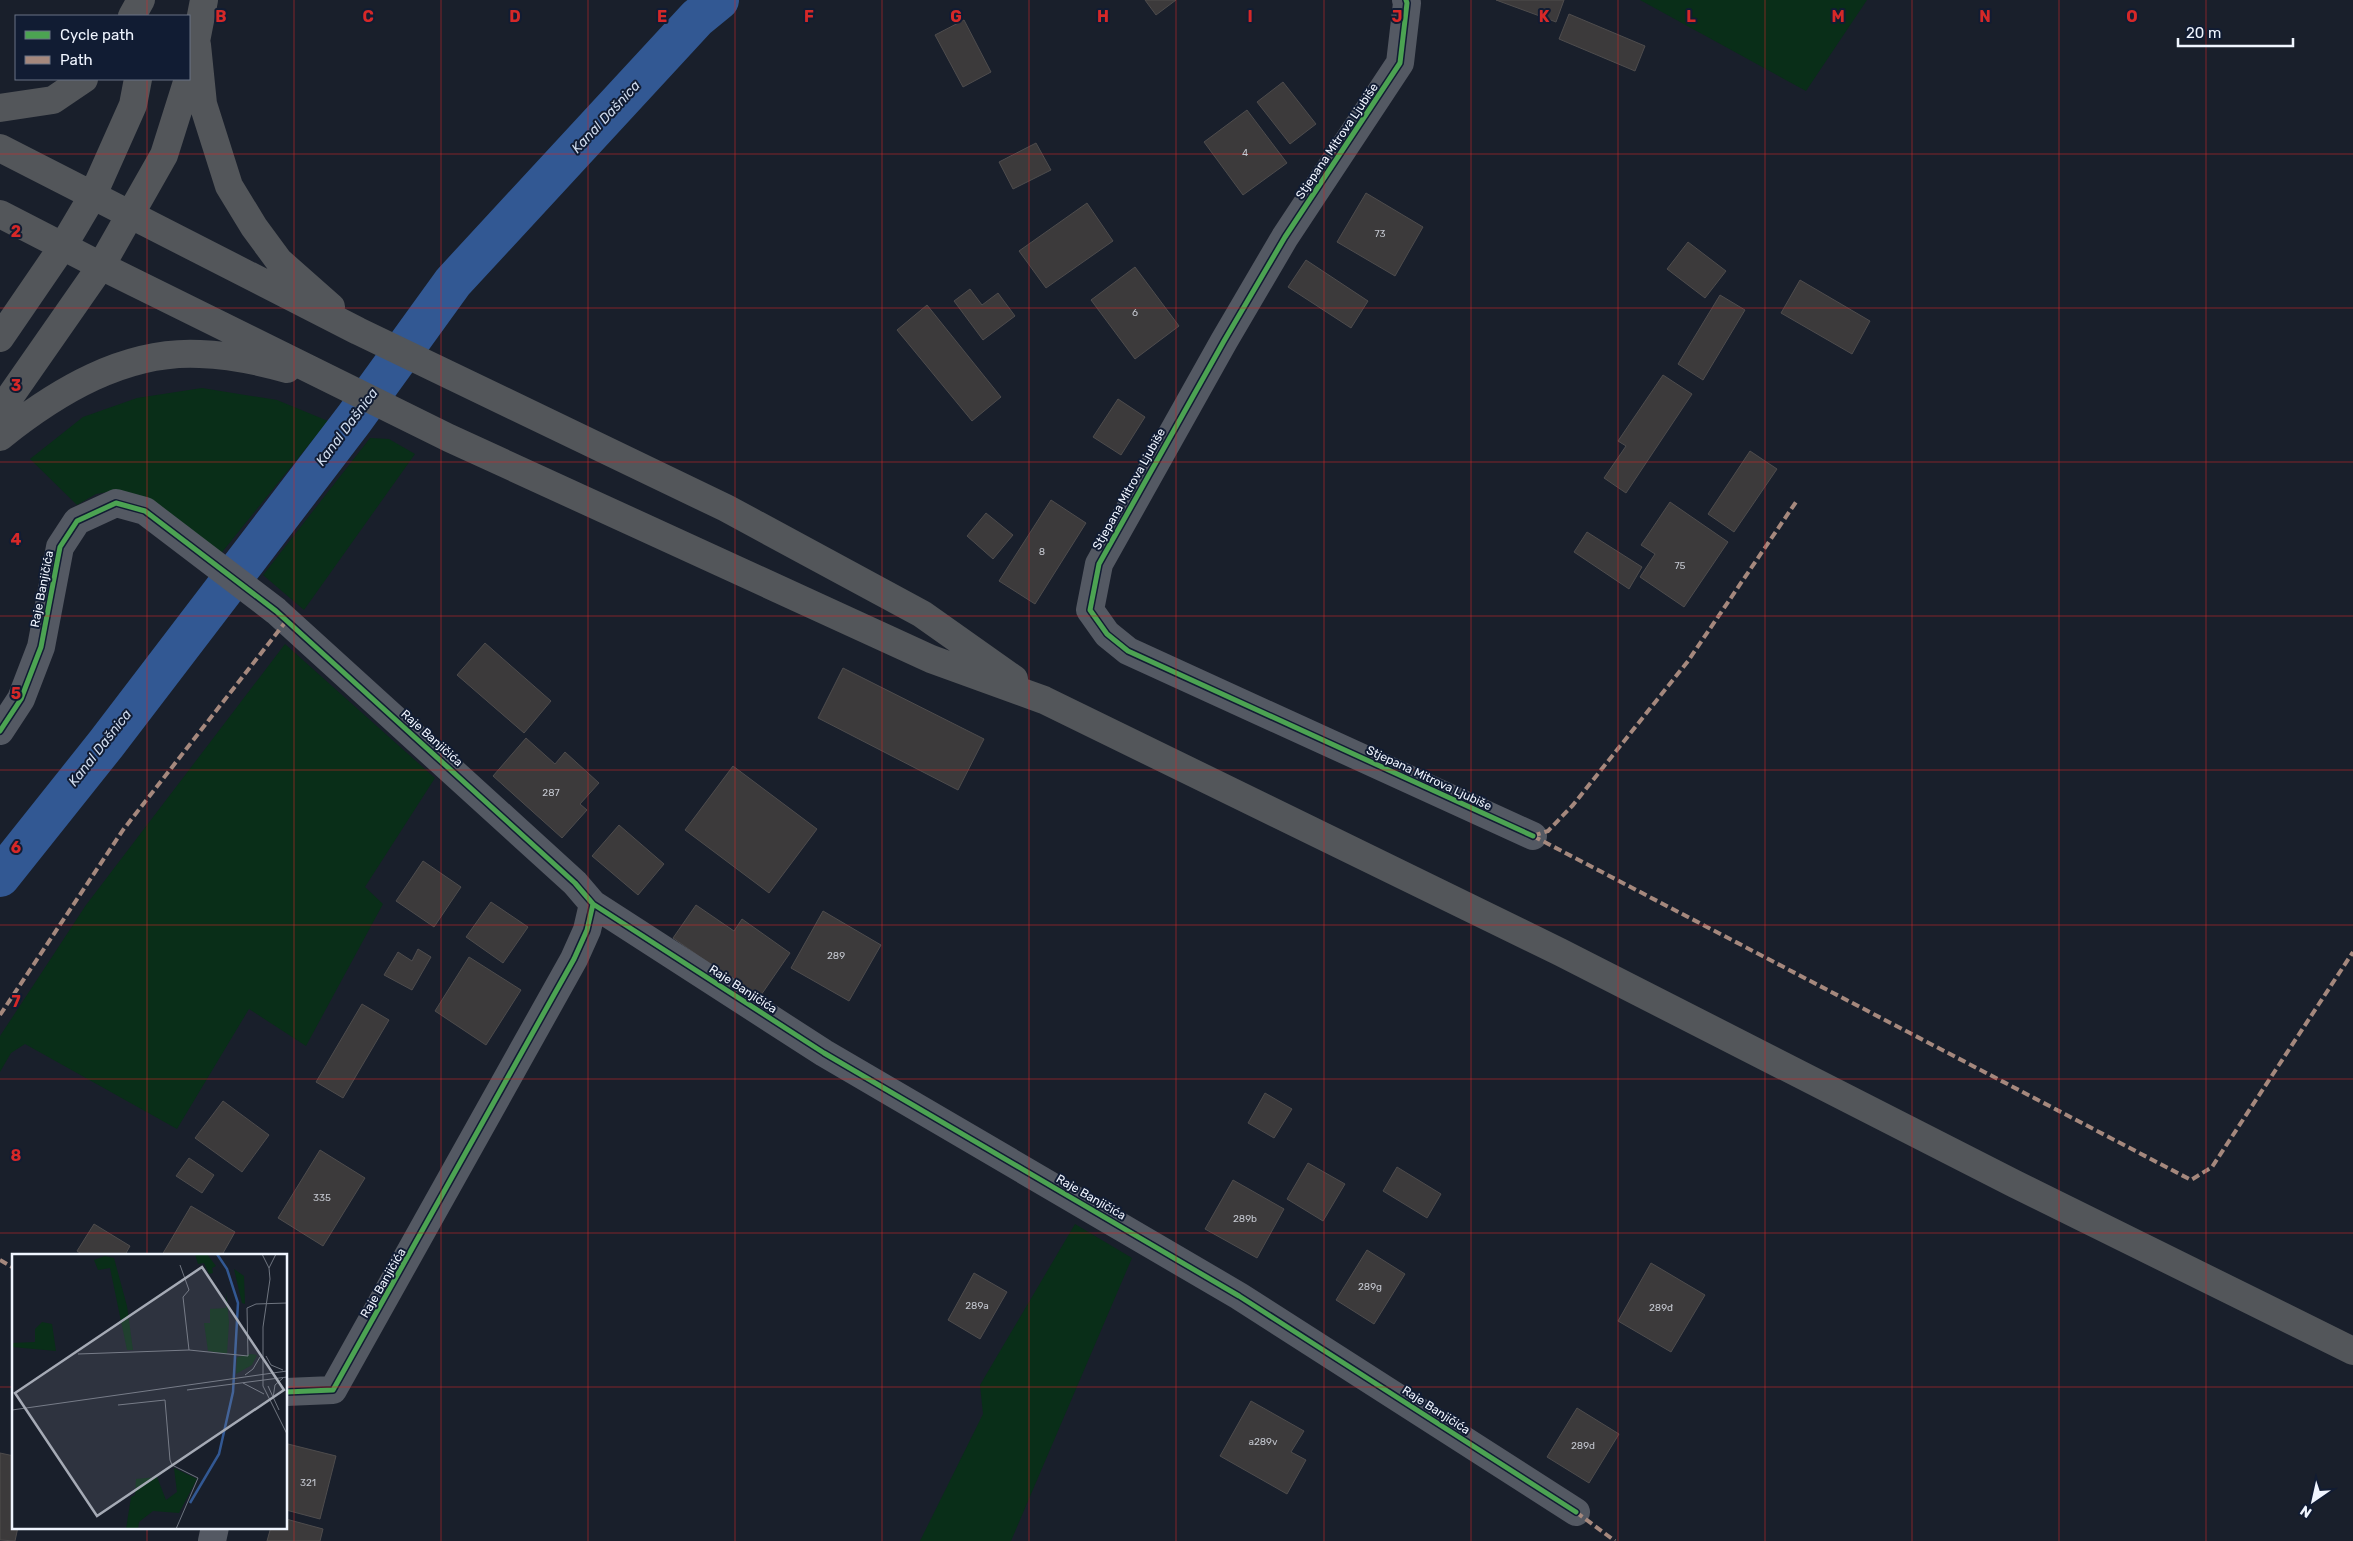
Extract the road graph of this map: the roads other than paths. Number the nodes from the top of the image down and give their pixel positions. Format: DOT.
graph roads {
  1 [pos="141,0"];
  2 [pos="153,0"];
  3 [pos="204,0"];
  4 [pos="1406,0"];
  5 [pos="133,15"];
  6 [pos="150,15"];
  7 [pos="197,45"];
  8 [pos="190,70"];
  9 [pos="83,80"];
  10 [pos="138,80"];
  11 [pos="187,80"];
  12 [pos="0,108"];
  13 [pos="0,148"];
  14 [pos="92,197"];
  15 [pos="0,214"];
  16 [pos="130,216"];
  17 [pos="63,246"];
  18 [pos="101,266"];
  19 [pos="358,331"];
  20 [pos="0,338"];
  21 [pos="337,382"];
  22 [pos="0,411"];
  23 [pos="0,437"];
  24 [pos="1044,700"];
  25 [pos="0,731"];
  26 [pos="1533,836"];
  27 [pos="593,904"];
  28 [pos="2353,1351"];
  29 [pos="288,1392"];
  30 [pos="1576,1512"];
  31 [pos="216,1528"];
  32 [pos="212,1541"];
  1 -- 5 [label="main road"];
  2 -- 6 [label="main road"];
  3 -- 7 [label="main road"];
  4 -- 26 [label="street, Stjepana Mitrova Ljubiše"];
  7 -- 8 [label="main road"];
  7 -- 19 [label="main road"];
  9 -- 12 [label="main road"];
  10 -- 14 [label="main road"];
  11 -- 16 [label="main road"];
  13 -- 14 [label="main road"];
  14 -- 16 [label="main road"];
  14 -- 17 [label="main road"];
  15 -- 17 [label="main road"];
  16 -- 18 [label="main road"];
  16 -- 19 [label="main road"];
  17 -- 18 [label="main road"];
  17 -- 20 [label="main road"];
  18 -- 21 [label="main road"];
  18 -- 22 [label="main road"];
  19 -- 24 [label="main road"];
  21 -- 23 [label="main road"];
  21 -- 24 [label="main road"];
  24 -- 28 [label="main road"];
  25 -- 27 [label="street, Raje Banjičića"];
  27 -- 29 [label="street, Raje Banjičića"];
  27 -- 30 [label="street, Raje Banjičića"];
  31 -- 32 [label="street"];
}
